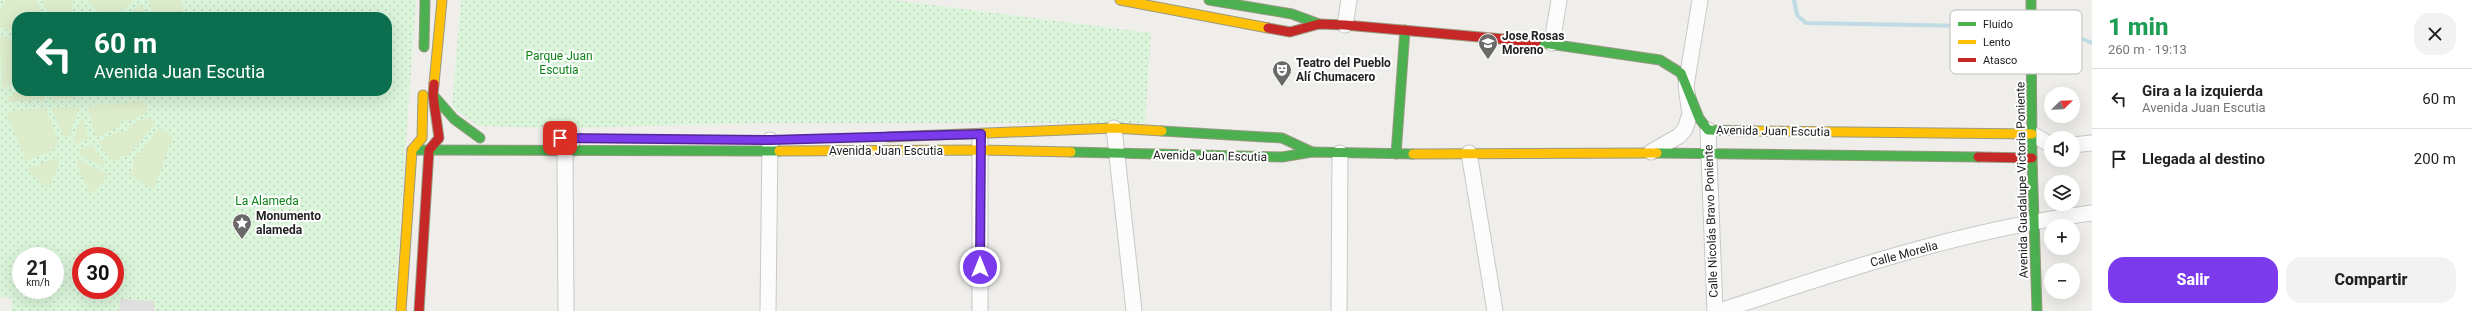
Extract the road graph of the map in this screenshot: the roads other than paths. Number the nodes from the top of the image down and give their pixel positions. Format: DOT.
graph roads {
  1 [pos="425,0"];
  2 [pos="442,0"];
  3 [pos="1120,0"];
  4 [pos="1124,0"];
  5 [pos="1209,0"];
  6 [pos="1349,0"];
  7 [pos="1559,0"];
  8 [pos="1700,0"];
  9 [pos="2031,0"];
  10 [pos="2031,10"];
  11 [pos="1319,24"];
  12 [pos="1345,25"];
  13 [pos="1405,30"];
  14 [pos="1552,43"];
  15 [pos="424,54"];
  16 [pos="2032,74"];
  17 [pos="423,84"];
  18 [pos="1686,86"];
  19 [pos="433,95"];
  20 [pos="1114,128"];
  21 [pos="1708,130"];
  22 [pos="981,134"];
  23 [pos="2032,134"];
  24 [pos="880,137"];
  25 [pos="422,138"];
  26 [pos="442,138"];
  27 [pos="466,138"];
  28 [pos="558,138"];
  29 [pos="578,138"];
  30 [pos="2044,142"];
  31 [pos="770,143"];
  32 [pos="2092,144"];
  33 [pos="2080,145"];
  34 [pos="412,150"];
  35 [pos="429,150"];
  36 [pos="979,150"];
  37 [pos="2044,151"];
  38 [pos="565,152"];
  39 [pos="1312,152"];
  40 [pos="1340,153"];
  41 [pos="1469,153"];
  42 [pos="1650,153"];
  43 [pos="1708,153"];
  44 [pos="1118,154"];
  45 [pos="1396,154"];
  46 [pos="2032,158"];
  47 [pos="2092,213"];
  48 [pos="2036,220"];
  49 [pos="401,311"];
  50 [pos="419,311"];
  51 [pos="566,311"];
  52 [pos="768,311"];
  53 [pos="980,311"];
  54 [pos="1134,311"];
  55 [pos="1338,311"];
  56 [pos="1495,311"];
  57 [pos="1714,311"];
  58 [pos="1720,311"];
  59 [pos="2038,311"];
  1 -- 15 [label="main road"];
  2 -- 19 [label="main road"];
  3 -- 4 [label="main road, Avenida Juan Escutia"];
  4 -- 11 [label="main road, Avenida Juan Escutia"];
  5 -- 11 [label="main road, Avenida Juan Escutia"];
  6 -- 12 [label="street"];
  7 -- 14 [label="street"];
  8 -- 18 [label="street"];
  9 -- 10 [label="main road, Avenida Guadalupe Victoria Poniente"];
  11 -- 12 [label="main road, Avenida Juan Escutia"];
  12 -- 13 [label="main road, Avenida Juan Escutia"];
  13 -- 14 [label="main road, Avenida Juan Escutia"];
  13 -- 45 [label="main road"];
  14 -- 18 [label="main road, Avenida Juan Escutia"];
  16 -- 23 [label="main road, Avenida Guadalupe Victoria Poniente"];
  17 -- 25 [label="main road"];
  18 -- 21 [label="main road, Avenida Juan Escutia"];
  18 -- 42 [label="street"];
  19 -- 26 [label="main road"];
  19 -- 27 [label="main road"];
  20 -- 22 [label="main road, Avenida Juan Escutia"];
  20 -- 39 [label="main road, Avenida Juan Escutia"];
  20 -- 44 [label="street"];
  21 -- 23 [label="main road, Avenida Juan Escutia"];
  21 -- 43 [label="street, Calle Nicolás Bravo Poniente"];
  22 -- 24 [label="main road, Avenida Juan Escutia"];
  22 -- 36 [label="street"];
  23 -- 30 [label="street, Avenida Juan Escutia"];
  23 -- 46 [label="main road, Avenida Guadalupe Victoria Poniente"];
  25 -- 26 [label="main road"];
  25 -- 34 [label="main road"];
  26 -- 35 [label="main road"];
  28 -- 29 [label="main road"];
  29 -- 38 [label="street"];
  31 -- 36 [label="main road, Avenida Juan Escutia"];
  31 -- 38 [label="main road, Avenida Juan Escutia"];
  31 -- 52 [label="street"];
  32 -- 33 [label="street"];
  34 -- 35 [label="main road, Avenida Juan Escutia"];
  34 -- 49 [label="main road"];
  35 -- 38 [label="main road, Avenida Juan Escutia"];
  35 -- 50 [label="main road"];
  36 -- 44 [label="main road, Avenida Juan Escutia"];
  36 -- 53 [label="street"];
  37 -- 46 [label="street, Avenida Juan Escutia"];
  38 -- 51 [label="street"];
  39 -- 40 [label="main road, Avenida Juan Escutia"];
  39 -- 44 [label="main road, Avenida Juan Escutia"];
  40 -- 45 [label="main road, Avenida Juan Escutia"];
  40 -- 55 [label="street"];
  41 -- 42 [label="main road, Avenida Juan Escutia"];
  41 -- 45 [label="main road, Avenida Juan Escutia"];
  41 -- 56 [label="street"];
  42 -- 43 [label="main road, Avenida Juan Escutia"];
  43 -- 46 [label="main road, Avenida Juan Escutia"];
  43 -- 57 [label="street, Calle Nicolás Bravo Poniente"];
  44 -- 54 [label="street"];
  46 -- 48 [label="main road, Avenida Guadalupe Victoria Poniente"];
  47 -- 48 [label="street, Calle Morelia"];
  48 -- 58 [label="street, Calle Morelia"];
  48 -- 59 [label="main road, Avenida Guadalupe Victoria Poniente"];
}
